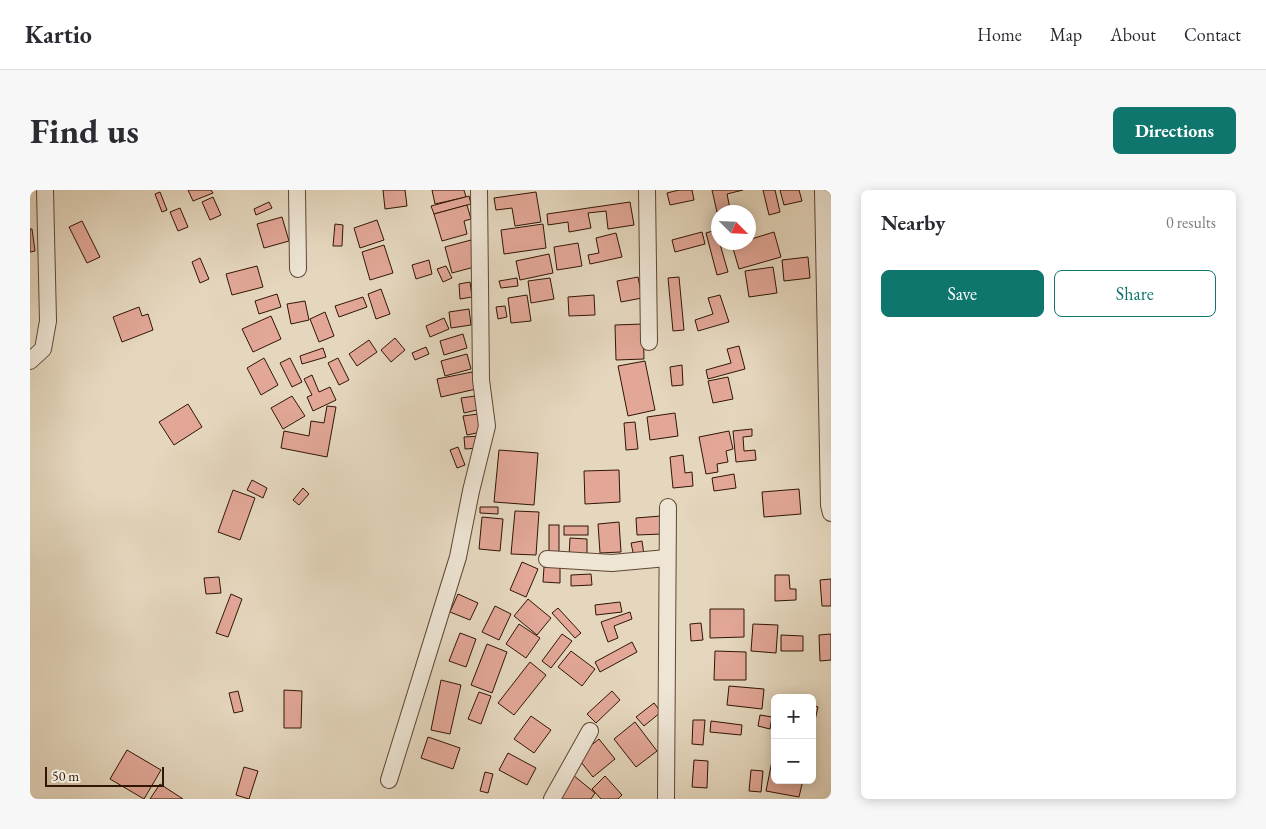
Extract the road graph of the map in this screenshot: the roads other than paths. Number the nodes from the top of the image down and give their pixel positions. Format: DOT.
graph roads {
  1 [pos="45,190"];
  2 [pos="297,190"];
  3 [pos="479,190"];
  4 [pos="647,190"];
  5 [pos="823,190"];
  6 [pos="298,268"];
  7 [pos="649,342"];
  8 [pos="30,361"];
  9 [pos="668,507"];
  10 [pos="831,513"];
  11 [pos="668,558"];
  12 [pos="547,559"];
  13 [pos="590,731"];
  14 [pos="389,780"];
  15 [pos="552,799"];
  16 [pos="666,799"];
  1 -- 8 [label="street"];
  2 -- 6 [label="street"];
  3 -- 14 [label="street"];
  4 -- 7 [label="street"];
  5 -- 10 [label="street"];
  9 -- 11 [label="street"];
  11 -- 12 [label="street"];
  11 -- 16 [label="street"];
  13 -- 15 [label="street"];
}
